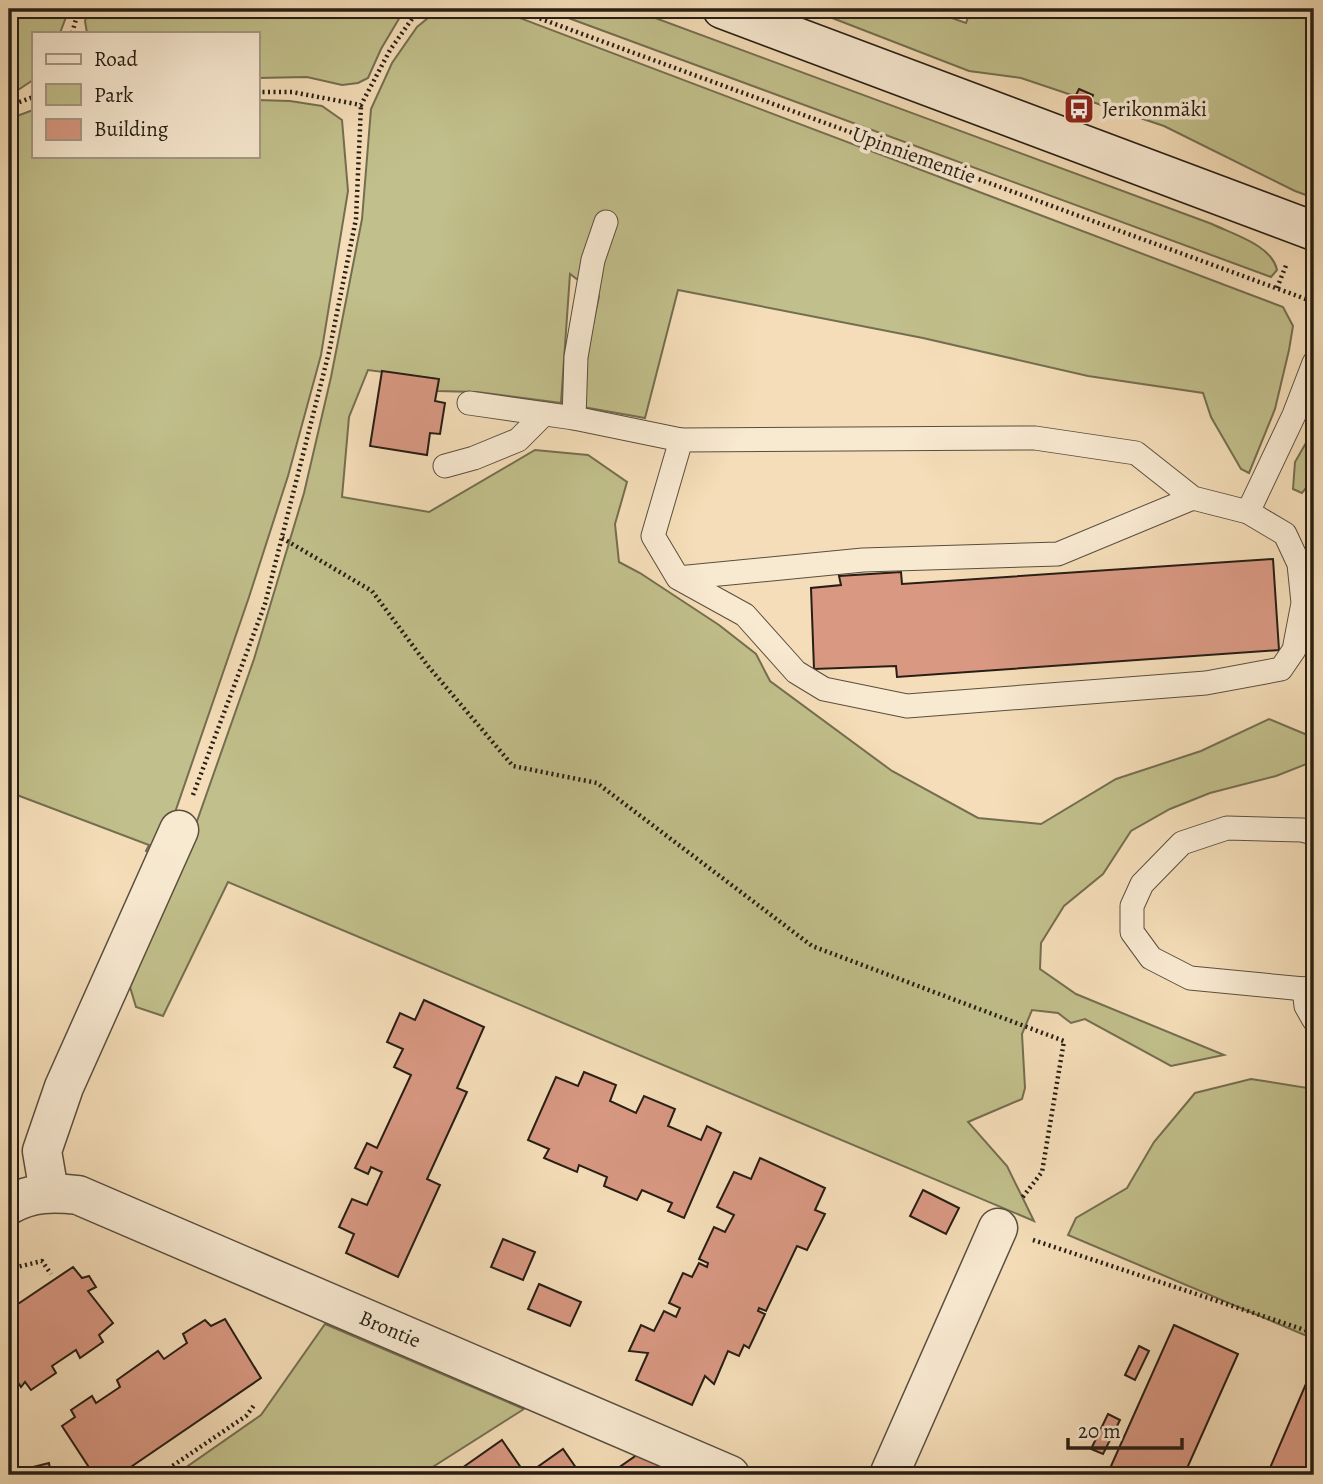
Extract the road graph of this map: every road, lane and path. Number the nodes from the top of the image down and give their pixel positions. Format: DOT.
graph roads {
  1 [pos="79,9"];
  2 [pos="419,9"];
  3 [pos="514,9"];
  4 [pos="722,9"];
  5 [pos="72,32"];
  6 [pos="259,92"];
  7 [pos="32,97"];
  8 [pos="361,105"];
  9 [pos="9,106"];
  10 [pos="606,222"];
  11 [pos="1314,231"];
  12 [pos="1314,302"];
  13 [pos="1314,363"];
  14 [pos="469,403"];
  15 [pos="544,414"];
  16 [pos="575,418"];
  17 [pos="681,440"];
  18 [pos="444,466"];
  19 [pos="1193,498"];
  20 [pos="1248,512"];
  21 [pos="282,538"];
  22 [pos="1307,562"];
  23 [pos="678,578"];
  24 [pos="179,830"];
  25 [pos="1314,833"];
  26 [pos="1309,989"];
  27 [pos="1314,1020"];
  28 [pos="49,1192"];
  29 [pos="9,1205"];
  30 [pos="998,1228"];
  31 [pos="9,1269"];
  32 [pos="51,1274"];
  33 [pos="1314,1333"];
  34 [pos="255,1404"];
  35 [pos="159,1475"];
  36 [pos="730,1475"];
  37 [pos="889,1475"];
  1 -- 5 [label="path"];
  2 -- 8 [label="path"];
  3 -- 12 [label="path, Upinniementie"];
  4 -- 11 [label="street"];
  6 -- 8 [label="path"];
  7 -- 9 [label="path"];
  8 -- 21 [label="path"];
  10 -- 16 [label="lane"];
  13 -- 20 [label="lane"];
  14 -- 15 [label="lane"];
  15 -- 16 [label="lane"];
  15 -- 18 [label="lane"];
  16 -- 17 [label="lane"];
  17 -- 19 [label="lane"];
  17 -- 23 [label="lane"];
  19 -- 20 [label="lane"];
  19 -- 23 [label="lane"];
  20 -- 22 [label="lane"];
  21 -- 24 [label="path"];
  21 -- 30 [label="path"];
  22 -- 23 [label="lane"];
  24 -- 28 [label="street"];
  25 -- 26 [label="lane"];
  26 -- 27 [label="lane"];
  28 -- 29 [label="street, Brontie"];
  28 -- 36 [label="street, Brontie"];
  30 -- 33 [label="path"];
  30 -- 37 [label="street"];
  31 -- 32 [label="path"];
  34 -- 35 [label="path"];
}
